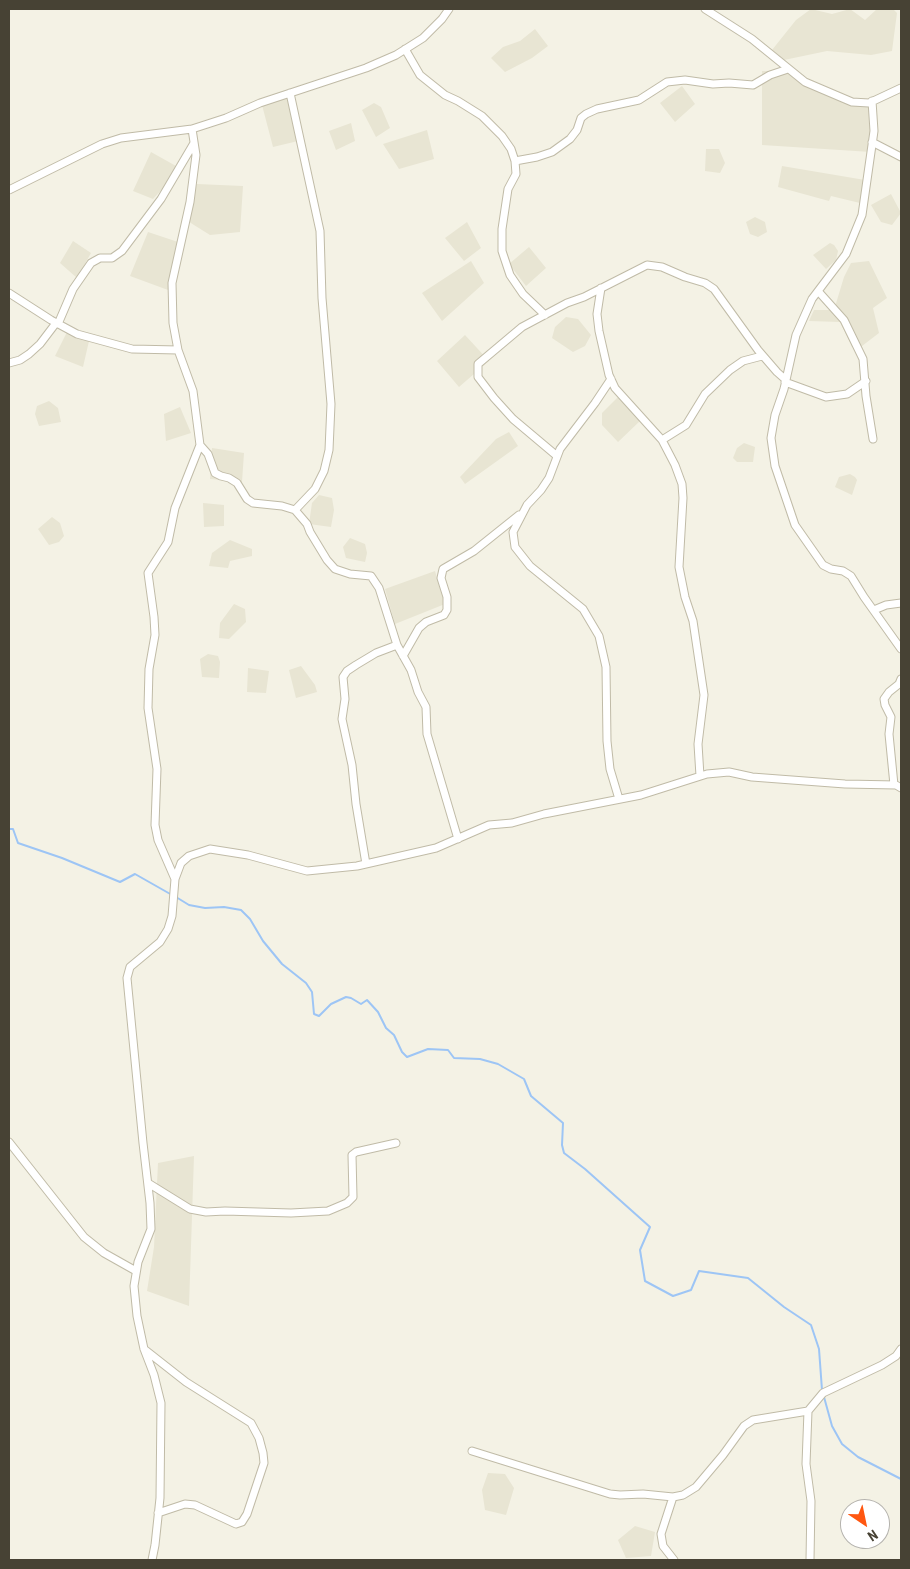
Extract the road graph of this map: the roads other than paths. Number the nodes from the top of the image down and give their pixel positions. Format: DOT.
graph roads {
  1 [pos="449,9"];
  2 [pos="705,9"];
  3 [pos="405,50"];
  4 [pos="788,69"];
  5 [pos="901,88"];
  6 [pos="290,93"];
  7 [pos="872,101"];
  8 [pos="192,129"];
  9 [pos="872,142"];
  10 [pos="194,143"];
  11 [pos="901,156"];
  12 [pos="515,161"];
  13 [pos="9,190"];
  14 [pos="601,288"];
  15 [pos="818,291"];
  16 [pos="9,293"];
  17 [pos="545,315"];
  18 [pos="57,324"];
  19 [pos="178,350"];
  20 [pos="762,356"];
  21 [pos="9,363"];
  22 [pos="611,379"];
  23 [pos="786,381"];
  24 [pos="866,381"];
  25 [pos="873,439"];
  26 [pos="662,440"];
  27 [pos="200,445"];
  28 [pos="557,456"];
  29 [pos="294,510"];
  30 [pos="522,514"];
  31 [pos="901,603"];
  32 [pos="874,610"];
  33 [pos="397,645"];
  34 [pos="901,649"];
  35 [pos="403,656"];
  36 [pos="901,679"];
  37 [pos="898,689"];
  38 [pos="700,776"];
  39 [pos="897,786"];
  40 [pos="619,799"];
  41 [pos="458,839"];
  42 [pos="366,864"];
  43 [pos="175,879"];
  44 [pos="9,1142"];
  45 [pos="396,1143"];
  46 [pos="148,1183"];
  47 [pos="136,1272"];
  48 [pos="144,1349"];
  49 [pos="901,1349"];
  50 [pos="808,1411"];
  51 [pos="472,1451"];
  52 [pos="673,1498"];
  53 [pos="158,1513"];
  54 [pos="152,1560"];
  55 [pos="674,1560"];
  56 [pos="810,1560"];
  1 -- 3 [label="street"];
  2 -- 4 [label="street"];
  3 -- 6 [label="street"];
  3 -- 12 [label="street"];
  4 -- 7 [label="street"];
  4 -- 12 [label="street"];
  5 -- 7 [label="street"];
  6 -- 8 [label="street"];
  6 -- 29 [label="street"];
  7 -- 9 [label="street"];
  8 -- 10 [label="street"];
  8 -- 13 [label="street"];
  9 -- 11 [label="street"];
  9 -- 15 [label="street"];
  10 -- 18 [label="street"];
  10 -- 19 [label="street"];
  12 -- 17 [label="street"];
  14 -- 17 [label="street"];
  14 -- 20 [label="street"];
  14 -- 22 [label="street"];
  15 -- 23 [label="street"];
  15 -- 24 [label="street"];
  16 -- 18 [label="street"];
  17 -- 28 [label="street"];
  18 -- 19 [label="street"];
  18 -- 21 [label="street"];
  19 -- 27 [label="street"];
  20 -- 23 [label="street"];
  20 -- 26 [label="street"];
  22 -- 26 [label="street"];
  22 -- 28 [label="street"];
  23 -- 24 [label="street"];
  23 -- 32 [label="street"];
  24 -- 25 [label="street"];
  26 -- 38 [label="street"];
  27 -- 29 [label="street"];
  27 -- 43 [label="street"];
  28 -- 30 [label="street"];
  29 -- 33 [label="street"];
  30 -- 35 [label="street"];
  30 -- 40 [label="street"];
  31 -- 32 [label="street"];
  32 -- 34 [label="street"];
  33 -- 35 [label="street"];
  33 -- 42 [label="street"];
  35 -- 41 [label="street"];
  36 -- 37 [label="street"];
  37 -- 39 [label="street"];
  38 -- 39 [label="street"];
  38 -- 40 [label="street"];
  40 -- 41 [label="street"];
  41 -- 42 [label="street"];
  42 -- 43 [label="street"];
  43 -- 46 [label="street"];
  44 -- 47 [label="street"];
  45 -- 46 [label="street"];
  46 -- 47 [label="street"];
  47 -- 48 [label="street"];
  48 -- 53 [label="street"];
  48 -- 53 [label="street"];
  49 -- 50 [label="street"];
  50 -- 52 [label="street"];
  50 -- 56 [label="street"];
  51 -- 52 [label="street"];
  52 -- 55 [label="street"];
  53 -- 54 [label="street"];
}
